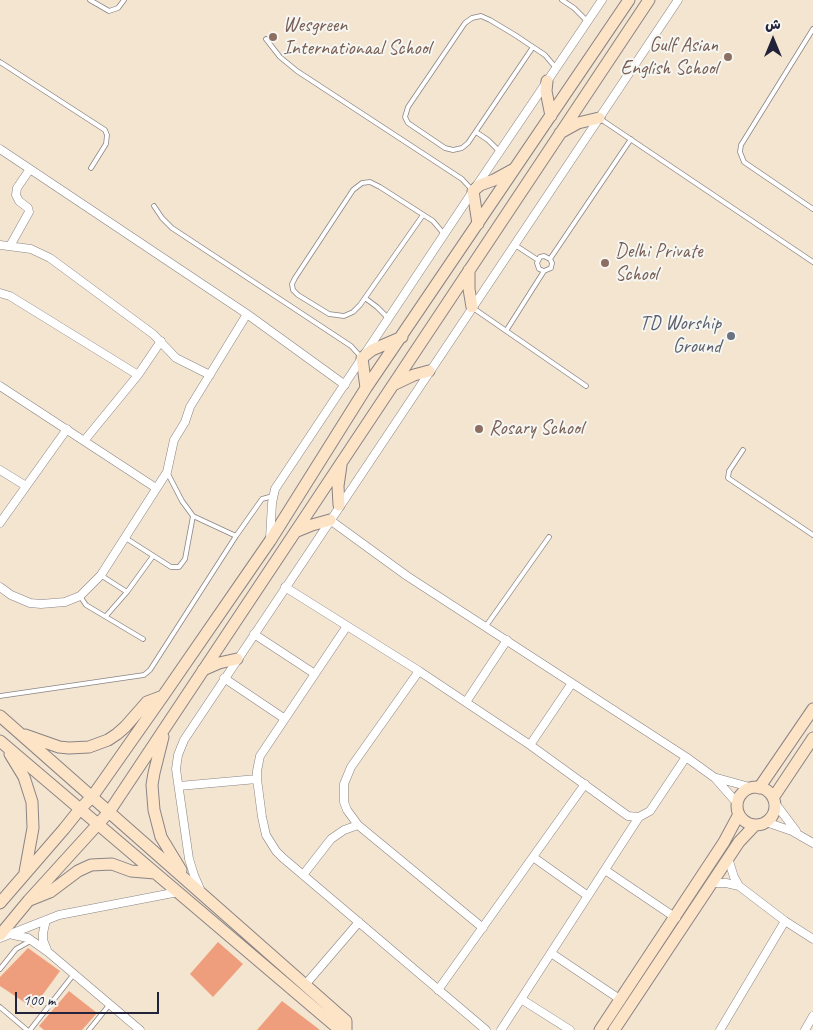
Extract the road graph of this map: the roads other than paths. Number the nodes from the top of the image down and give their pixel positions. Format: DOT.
graph roads {
  1 [pos="90,0"];
  2 [pos="124,0"];
  3 [pos="562,0"];
  4 [pos="602,0"];
  5 [pos="629,0"];
  6 [pos="649,0"];
  7 [pos="678,0"];
  8 [pos="587,22"];
  9 [pos="813,29"];
  10 [pos="266,39"];
  11 [pos="533,47"];
  12 [pos="0,62"];
  13 [pos="556,68"];
  14 [pos="547,81"];
  15 [pos="551,116"];
  16 [pos="599,118"];
  17 [pos="476,132"];
  18 [pos="559,134"];
  19 [pos="631,139"];
  20 [pos="0,149"];
  21 [pos="499,152"];
  22 [pos="91,168"];
  23 [pos="30,169"];
  24 [pos="515,169"];
  25 [pos="473,191"];
  26 [pos="154,206"];
  27 [pos="813,209"];
  28 [pos="423,215"];
  29 [pos="478,224"];
  30 [pos="444,234"];
  31 [pos="514,244"];
  32 [pos="0,245"];
  33 [pos="10,246"];
  34 [pos="550,259"];
  35 [pos="538,260"];
  36 [pos="813,262"];
  37 [pos="469,270"];
  38 [pos="544,271"];
  39 [pos="0,293"];
  40 [pos="365,298"];
  41 [pos="472,307"];
  42 [pos="247,314"];
  43 [pos="388,319"];
  44 [pos="506,331"];
  45 [pos="402,337"];
  46 [pos="161,341"];
  47 [pos="362,358"];
  48 [pos="430,371"];
  49 [pos="138,375"];
  50 [pos="210,375"];
  51 [pos="344,385"];
  52 [pos="0,386"];
  53 [pos="392,386"];
  54 [pos="586,386"];
  55 [pos="366,388"];
  56 [pos="66,429"];
  57 [pos="84,440"];
  58 [pos="743,450"];
  59 [pos="342,460"];
  60 [pos="0,470"];
  61 [pos="167,472"];
  62 [pos="26,486"];
  63 [pos="156,488"];
  64 [pos="273,496"];
  65 [pos="340,505"];
  66 [pos="193,516"];
  67 [pos="330,520"];
  68 [pos="0,523"];
  69 [pos="295,532"];
  70 [pos="813,535"];
  71 [pos="236,536"];
  72 [pos="124,537"];
  73 [pos="548,537"];
  74 [pos="270,541"];
  75 [pos="153,556"];
  76 [pos="101,575"];
  77 [pos="0,587"];
  78 [pos="285,587"];
  79 [pos="127,592"];
  80 [pos="80,596"];
  81 [pos="106,616"];
  82 [pos="347,626"];
  83 [pos="486,626"];
  84 [pos="254,634"];
  85 [pos="143,640"];
  86 [pos="507,640"];
  87 [pos="237,659"];
  88 [pos="202,671"];
  89 [pos="419,671"];
  90 [pos="315,674"];
  91 [pos="224,678"];
  92 [pos="572,683"];
  93 [pos="0,696"];
  94 [pos="163,696"];
  95 [pos="466,702"];
  96 [pos="813,709"];
  97 [pos="0,716"];
  98 [pos="285,718"];
  99 [pos="165,727"];
  100 [pos="18,733"];
  101 [pos="813,738"];
  102 [pos="1,742"];
  103 [pos="530,745"];
  104 [pos="686,757"];
  105 [pos="715,778"];
  106 [pos="257,779"];
  107 [pos="584,784"];
  108 [pos="179,786"];
  109 [pos="756,788"];
  110 [pos="92,797"];
  111 [pos="774,800"];
  112 [pos="738,808"];
  113 [pos="80,809"];
  114 [pos="109,812"];
  115 [pos="639,817"];
  116 [pos="97,824"];
  117 [pos="761,824"];
  118 [pos="358,825"];
  119 [pos="800,834"];
  120 [pos="813,843"];
  121 [pos="532,857"];
  122 [pos="728,858"];
  123 [pos="604,870"];
  124 [pos="155,873"];
  125 [pos="25,874"];
  126 [pos="303,875"];
  127 [pos="189,882"];
  128 [pos="712,883"];
  129 [pos="738,886"];
  130 [pos="178,892"];
  131 [pos="204,896"];
  132 [pos="588,896"];
  133 [pos="29,900"];
  134 [pos="0,903"];
  135 [pos="676,918"];
  136 [pos="46,920"];
  137 [pos="785,921"];
  138 [pos="359,922"];
  139 [pos="483,928"];
  140 [pos="2,936"];
  141 [pos="813,939"];
  142 [pos="32,940"];
  143 [pos="48,952"];
  144 [pos="551,953"];
  145 [pos="0,969"];
  146 [pos="74,974"];
  147 [pos="305,985"];
  148 [pos="438,990"];
  149 [pos="521,999"];
  150 [pos="621,1000"];
  151 [pos="110,1004"];
  152 [pos="0,1007"];
  153 [pos="813,1016"];
  154 [pos="29,1030"];
  155 [pos="89,1030"];
  156 [pos="140,1030"];
  157 [pos="340,1030"];
  158 [pos="346,1030"];
  159 [pos="486,1030"];
  160 [pos="501,1030"];
  161 [pos="570,1030"];
  162 [pos="600,1030"];
  163 [pos="614,1030"];
  164 [pos="720,1030"];
  165 [pos="805,1030"];
  1 -- 2 [label="lane"];
  3 -- 8 [label="lane"];
  4 -- 8 [label="street"];
  5 -- 15 [label="main road"];
  6 -- 18 [label="main road"];
  7 -- 16 [label="street"];
  8 -- 13 [label="street"];
  9 -- 27 [label="lane"];
  10 -- 25 [label="lane"];
  11 -- 13 [label="lane"];
  11 -- 17 [label="lane"];
  11 -- 17 [label="lane"];
  12 -- 22 [label="lane"];
  13 -- 14 [label="street"];
  14 -- 15 [label="main road"];
  14 -- 21 [label="street"];
  15 -- 24 [label="main road"];
  16 -- 18 [label="main road"];
  16 -- 19 [label="lane"];
  16 -- 31 [label="street"];
  17 -- 21 [label="lane"];
  18 -- 37 [label="main road"];
  19 -- 34 [label="lane"];
  19 -- 36 [label="lane"];
  20 -- 23 [label="street"];
  21 -- 25 [label="street"];
  23 -- 33 [label="street"];
  23 -- 42 [label="street"];
  24 -- 25 [label="main road"];
  24 -- 29 [label="main road"];
  25 -- 29 [label="main road"];
  25 -- 30 [label="street"];
  26 -- 47 [label="lane"];
  28 -- 30 [label="lane"];
  28 -- 40 [label="lane"];
  28 -- 40 [label="lane"];
  29 -- 45 [label="main road"];
  30 -- 43 [label="street"];
  31 -- 35 [label="lane"];
  31 -- 41 [label="street"];
  32 -- 33 [label="street"];
  33 -- 46 [label="street"];
  34 -- 35 [label="lane"];
  34 -- 38 [label="lane"];
  35 -- 38 [label="lane"];
  37 -- 41 [label="main road"];
  37 -- 53 [label="main road"];
  38 -- 44 [label="lane"];
  39 -- 49 [label="street"];
  40 -- 43 [label="lane"];
  41 -- 44 [label="lane"];
  41 -- 48 [label="street"];
  42 -- 50 [label="street"];
  42 -- 51 [label="street"];
  43 -- 47 [label="street"];
  44 -- 54 [label="lane"];
  45 -- 47 [label="main road"];
  45 -- 55 [label="main road"];
  46 -- 49 [label="street"];
  46 -- 50 [label="street"];
  47 -- 51 [label="street"];
  47 -- 55 [label="main road"];
  48 -- 53 [label="main road"];
  48 -- 65 [label="street"];
  49 -- 57 [label="street"];
  50 -- 61 [label="street"];
  51 -- 64 [label="street"];
  52 -- 56 [label="street"];
  53 -- 59 [label="main road"];
  55 -- 74 [label="main road"];
  56 -- 57 [label="street"];
  56 -- 62 [label="street"];
  57 -- 63 [label="street"];
  58 -- 70 [label="lane"];
  59 -- 65 [label="main road"];
  59 -- 69 [label="main road"];
  60 -- 62 [label="street"];
  61 -- 63 [label="street"];
  61 -- 66 [label="lane"];
  62 -- 68 [label="street"];
  63 -- 72 [label="street"];
  64 -- 71 [label="lane"];
  64 -- 74 [label="street"];
  65 -- 67 [label="street"];
  66 -- 71 [label="lane"];
  66 -- 75 [label="lane"];
  67 -- 69 [label="main road"];
  67 -- 78 [label="street"];
  67 -- 83 [label="street"];
  69 -- 88 [label="main road"];
  71 -- 93 [label="lane"];
  72 -- 75 [label="lane"];
  72 -- 76 [label="street"];
  73 -- 83 [label="lane"];
  74 -- 94 [label="main road"];
  75 -- 79 [label="lane"];
  76 -- 79 [label="lane"];
  76 -- 80 [label="street"];
  77 -- 80 [label="street"];
  78 -- 82 [label="street"];
  78 -- 84 [label="street"];
  79 -- 81 [label="lane"];
  80 -- 81 [label="lane"];
  81 -- 85 [label="lane"];
  82 -- 89 [label="street"];
  82 -- 90 [label="street"];
  83 -- 86 [label="street"];
  84 -- 87 [label="street"];
  84 -- 90 [label="street"];
  86 -- 92 [label="street"];
  86 -- 95 [label="street"];
  87 -- 88 [label="main road"];
  87 -- 91 [label="street"];
  88 -- 99 [label="main road"];
  89 -- 95 [label="street"];
  89 -- 118 [label="street"];
  90 -- 98 [label="street"];
  91 -- 98 [label="street"];
  91 -- 108 [label="street"];
  92 -- 103 [label="street"];
  92 -- 104 [label="street"];
  94 -- 100 [label="main road"];
  94 -- 110 [label="main road"];
  95 -- 103 [label="street"];
  96 -- 109 [label="main road"];
  97 -- 100 [label="main road"];
  98 -- 106 [label="street"];
  99 -- 114 [label="main road"];
  99 -- 127 [label="main road"];
  100 -- 110 [label="main road"];
  101 -- 111 [label="main road"];
  102 -- 113 [label="main road"];
  102 -- 125 [label="main road"];
  103 -- 107 [label="street"];
  104 -- 105 [label="street"];
  104 -- 115 [label="street"];
  105 -- 109 [label="street"];
  105 -- 112 [label="street"];
  106 -- 108 [label="street"];
  106 -- 126 [label="street"];
  107 -- 115 [label="street"];
  107 -- 121 [label="street"];
  108 -- 131 [label="street"];
  109 -- 111 [label="main road"];
  109 -- 112 [label="main road"];
  110 -- 113 [label="main road"];
  110 -- 114 [label="main road"];
  111 -- 117 [label="main road"];
  111 -- 119 [label="street"];
  112 -- 117 [label="main road"];
  112 -- 135 [label="main road"];
  113 -- 116 [label="main road"];
  113 -- 125 [label="main road"];
  114 -- 116 [label="main road"];
  114 -- 127 [label="main road"];
  115 -- 123 [label="street"];
  116 -- 124 [label="main road"];
  116 -- 133 [label="main road"];
  117 -- 119 [label="street"];
  117 -- 122 [label="main road"];
  118 -- 126 [label="street"];
  118 -- 139 [label="street"];
  119 -- 120 [label="street"];
  121 -- 132 [label="street"];
  121 -- 139 [label="street"];
  122 -- 128 [label="main road"];
  122 -- 129 [label="street"];
  123 -- 132 [label="street"];
  123 -- 135 [label="street"];
  124 -- 130 [label="main road"];
  124 -- 133 [label="main road"];
  125 -- 134 [label="main road"];
  126 -- 138 [label="street"];
  127 -- 131 [label="main road"];
  128 -- 129 [label="street"];
  128 -- 163 [label="main road"];
  129 -- 137 [label="street"];
  130 -- 136 [label="street"];
  130 -- 157 [label="main road"];
  131 -- 147 [label="main road"];
  132 -- 144 [label="street"];
  133 -- 140 [label="main road"];
  135 -- 150 [label="main road"];
  136 -- 140 [label="street"];
  136 -- 143 [label="street"];
  137 -- 141 [label="street"];
  137 -- 164 [label="street"];
  138 -- 147 [label="street"];
  138 -- 148 [label="street"];
  139 -- 148 [label="street"];
  140 -- 142 [label="street"];
  142 -- 143 [label="street"];
  142 -- 145 [label="lane"];
  143 -- 146 [label="street"];
  144 -- 149 [label="street"];
  144 -- 150 [label="street"];
  146 -- 151 [label="street"];
  146 -- 154 [label="lane"];
  147 -- 158 [label="main road"];
  148 -- 159 [label="street"];
  149 -- 160 [label="street"];
  149 -- 161 [label="street"];
  150 -- 162 [label="main road"];
  151 -- 155 [label="lane"];
  151 -- 156 [label="street"];
  152 -- 154 [label="lane"];
  153 -- 165 [label="street"];
}
